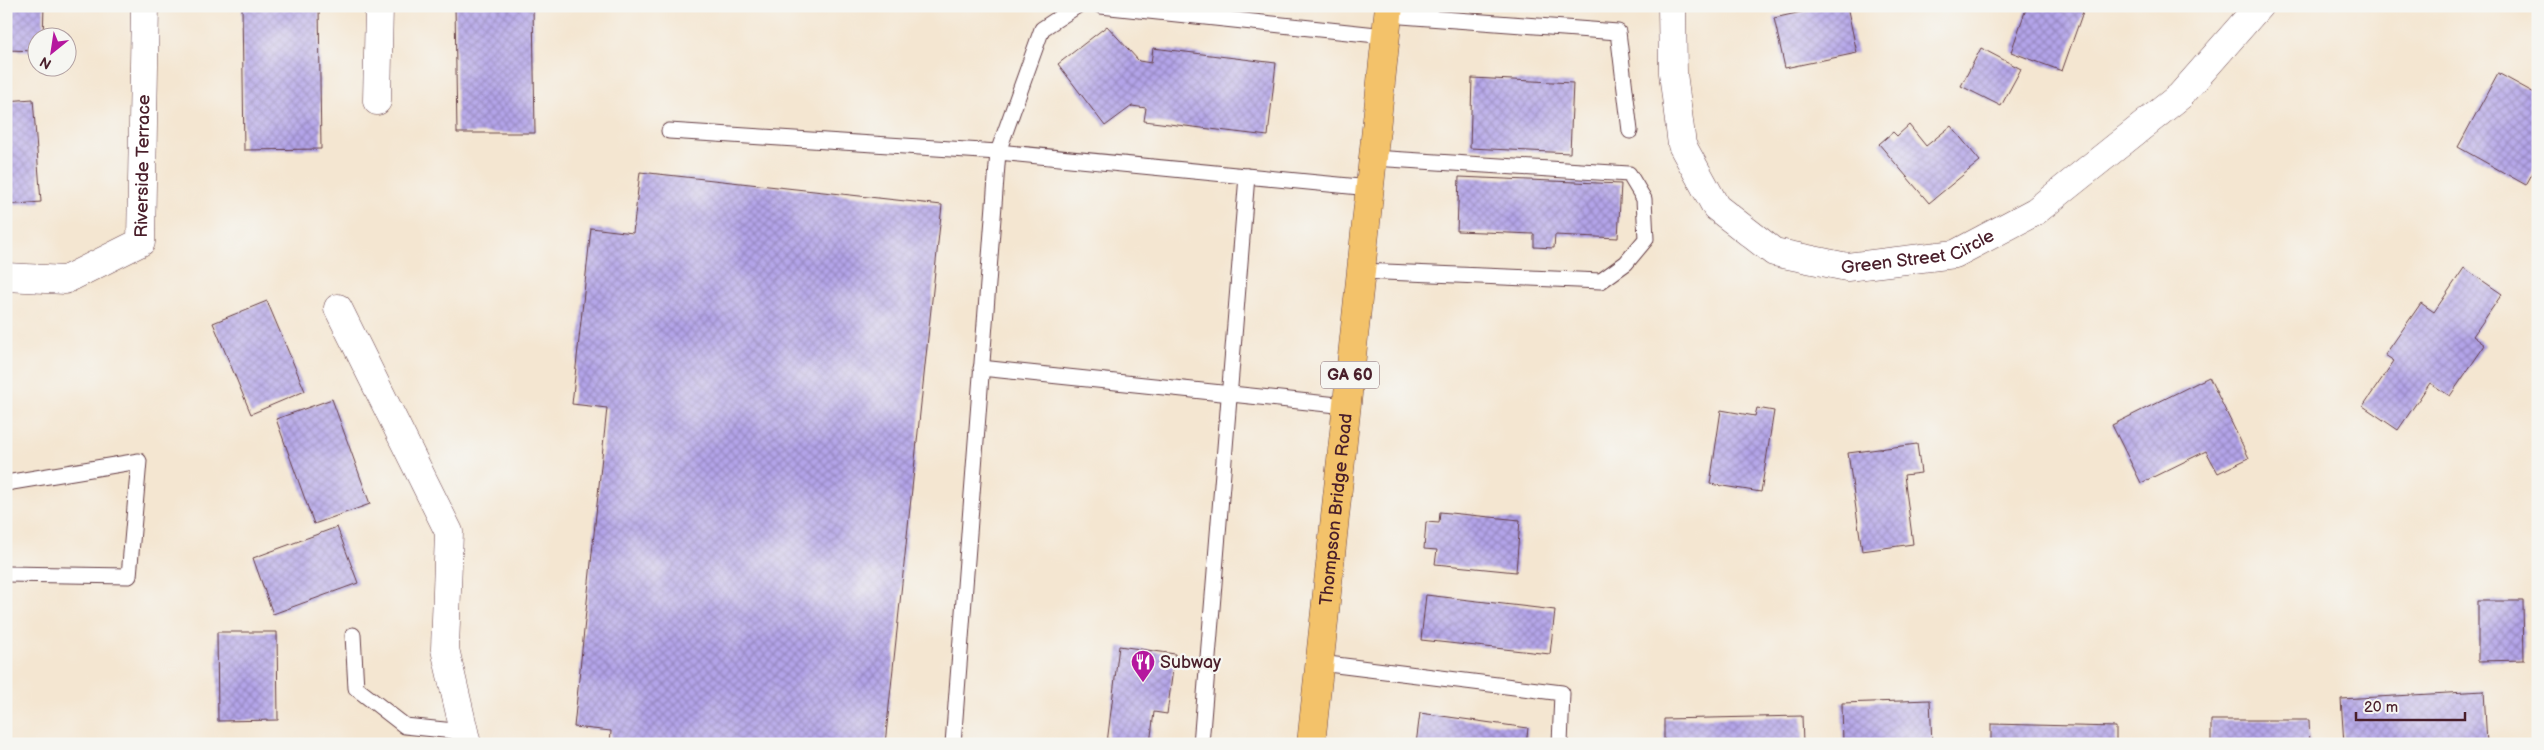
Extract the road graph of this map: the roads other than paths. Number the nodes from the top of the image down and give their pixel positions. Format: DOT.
graph roads {
  1 [pos="145,6"];
  2 [pos="379,6"];
  3 [pos="1077,6"];
  4 [pos="1101,6"];
  5 [pos="1672,6"];
  6 [pos="2259,6"];
  7 [pos="1388,19"];
  8 [pos="377,101"];
  9 [pos="669,131"];
  10 [pos="1630,131"];
  11 [pos="998,152"];
  12 [pos="1373,158"];
  13 [pos="1247,176"];
  14 [pos="1370,188"];
  15 [pos="1362,271"];
  16 [pos="6,277"];
  17 [pos="338,308"];
  18 [pos="981,368"];
  19 [pos="1228,394"];
  20 [pos="1347,406"];
  21 [pos="6,483"];
  22 [pos="6,574"];
  23 [pos="353,635"];
  24 [pos="1320,663"];
  25 [pos="465,738"];
  26 [pos="953,744"];
  27 [pos="1201,744"];
  28 [pos="1311,744"];
  29 [pos="1560,744"];
  1 -- 16 [label="street, Riverside Terrace"];
  2 -- 8 [label="street"];
  3 -- 11 [label="lane"];
  4 -- 7 [label="lane"];
  5 -- 6 [label="street, Green Street Circle"];
  7 -- 10 [label="lane"];
  7 -- 12 [label="highway, Thompson Bridge Road / GA 60"];
  9 -- 11 [label="lane"];
  11 -- 13 [label="lane"];
  11 -- 18 [label="lane"];
  12 -- 14 [label="highway, Thompson Bridge Road / GA 60"];
  12 -- 15 [label="lane"];
  13 -- 14 [label="lane"];
  13 -- 19 [label="lane"];
  14 -- 15 [label="highway, Thompson Bridge Road / GA 60"];
  15 -- 20 [label="highway, Thompson Bridge Road / GA 60"];
  17 -- 25 [label="street"];
  18 -- 19 [label="lane"];
  18 -- 26 [label="lane"];
  19 -- 20 [label="lane"];
  19 -- 27 [label="lane"];
  20 -- 24 [label="highway, Thompson Bridge Road / GA 60"];
  21 -- 22 [label="lane"];
  23 -- 25 [label="lane"];
  24 -- 28 [label="highway, Thompson Bridge Road / GA 60"];
  24 -- 29 [label="lane"];
}
